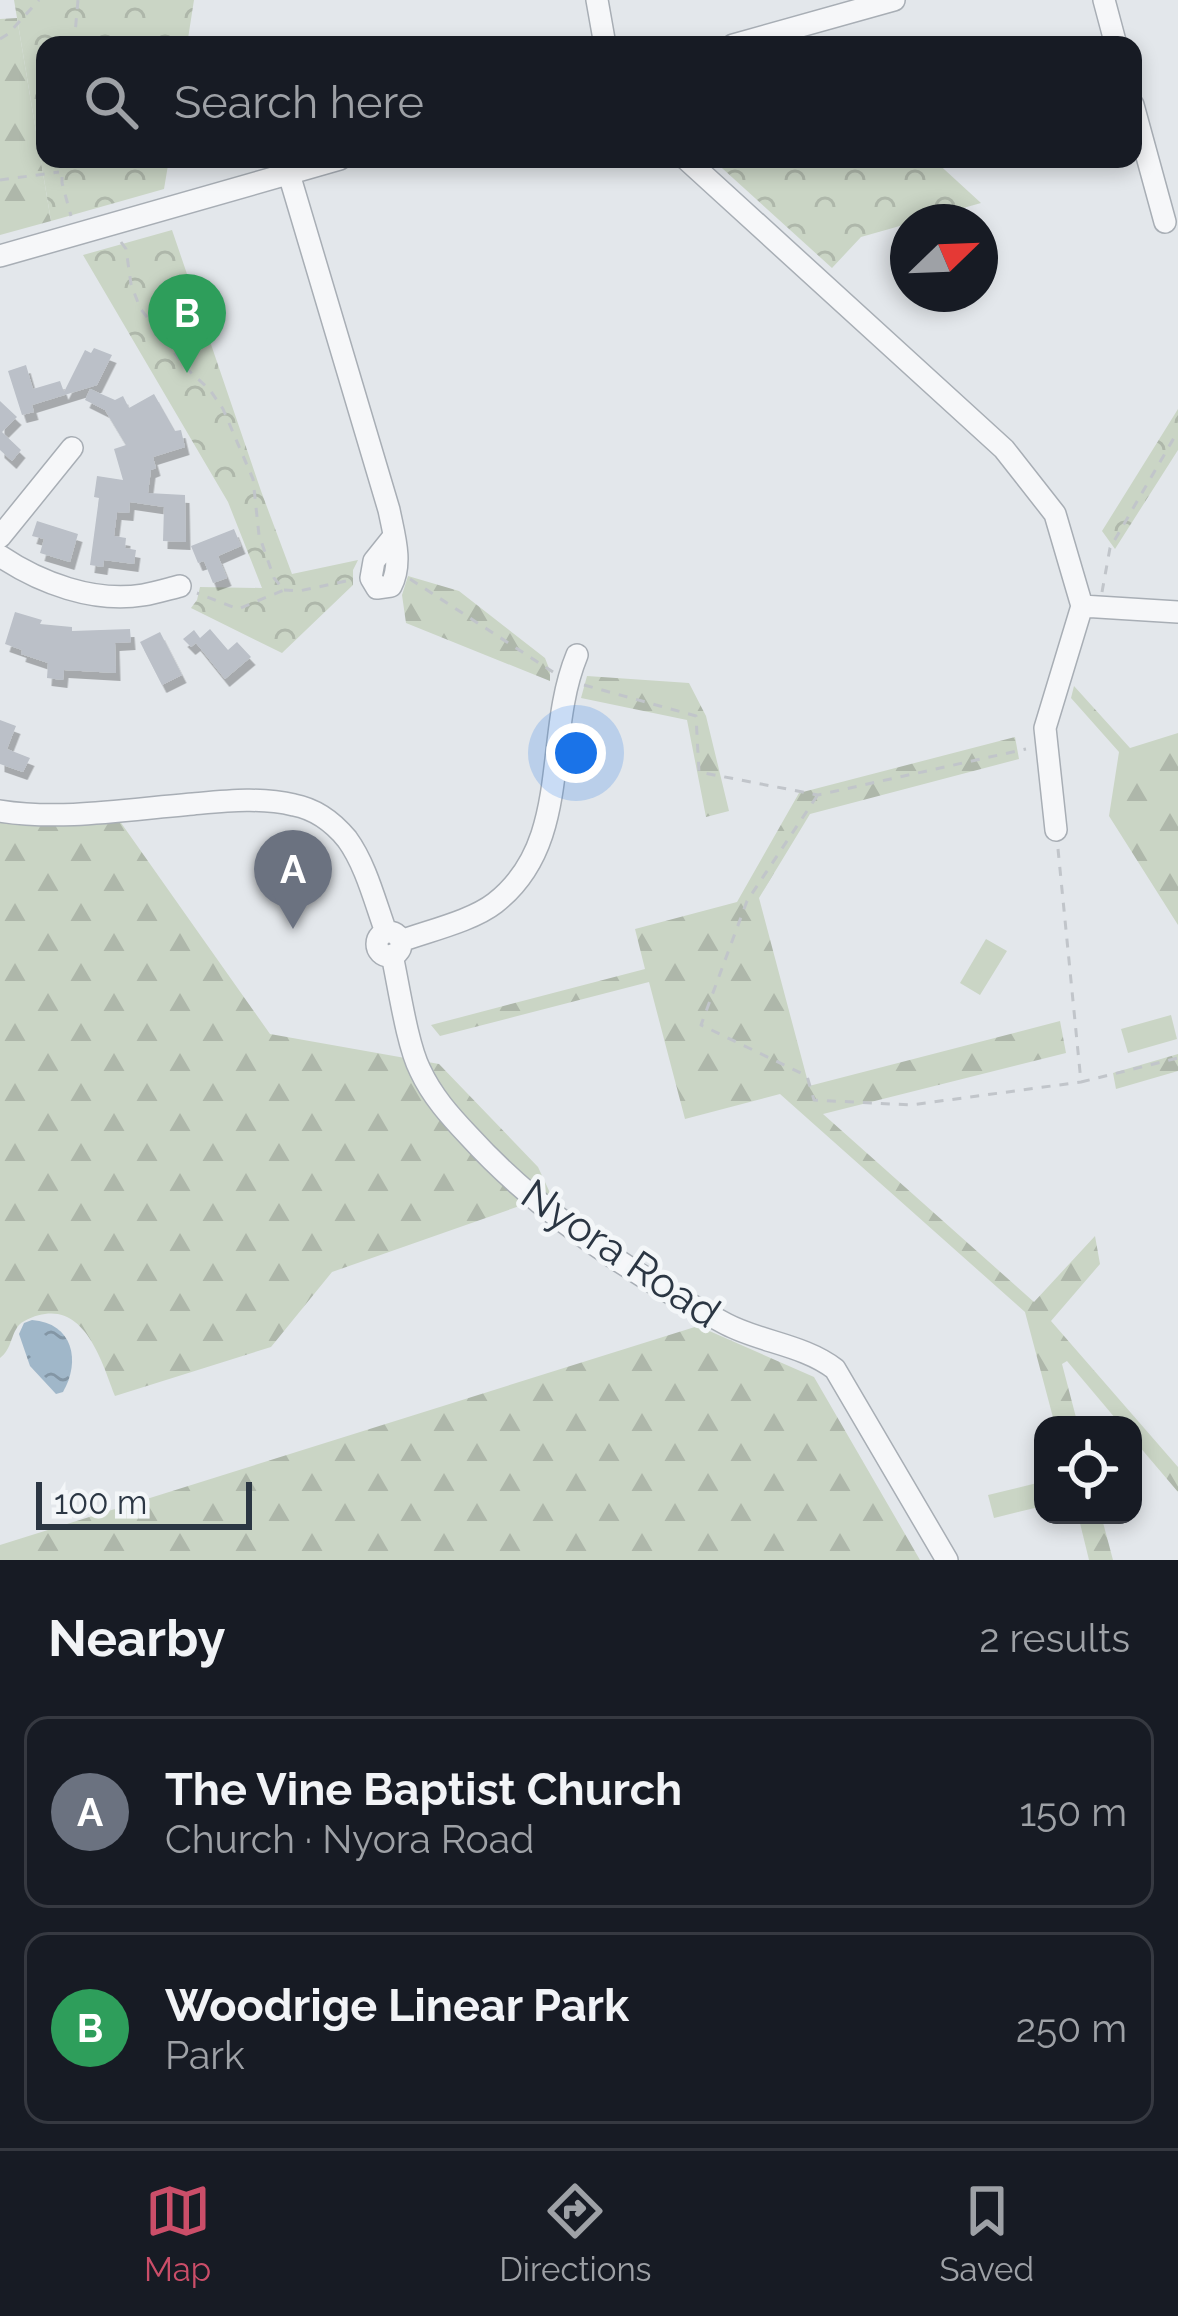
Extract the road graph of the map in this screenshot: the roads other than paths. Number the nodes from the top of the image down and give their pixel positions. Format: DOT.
graph roads {
  1 [pos="597,0"];
  2 [pos="894,0"];
  3 [pos="1104,0"];
  4 [pos="603,36"];
  5 [pos="765,36"];
  6 [pos="1114,36"];
  7 [pos="1142,139"];
  8 [pos="309,168"];
  9 [pos="696,168"];
  10 [pos="289,174"];
  11 [pos="1165,222"];
  12 [pos="0,256"];
  13 [pos="72,448"];
  14 [pos="394,536"];
  15 [pos="0,537"];
  16 [pos="0,556"];
  17 [pos="180,586"];
  18 [pos="1082,606"];
  19 [pos="1178,612"];
  20 [pos="577,656"];
  21 [pos="0,811"];
  22 [pos="1056,830"];
  23 [pos="393,942"];
  24 [pos="946,1560"];
  1 -- 4 [label="street"];
  2 -- 5 [label="street"];
  3 -- 6 [label="street"];
  7 -- 11 [label="street"];
  8 -- 10 [label="street"];
  9 -- 18 [label="street"];
  10 -- 12 [label="street"];
  10 -- 14 [label="street"];
  13 -- 15 [label="street"];
  14 -- 14 [label="street"];
  16 -- 17 [label="street"];
  18 -- 19 [label="street"];
  18 -- 22 [label="street"];
  20 -- 23 [label="street"];
  21 -- 23 [label="street, Nyora Road"];
  23 -- 24 [label="street, Nyora Road"];
}
